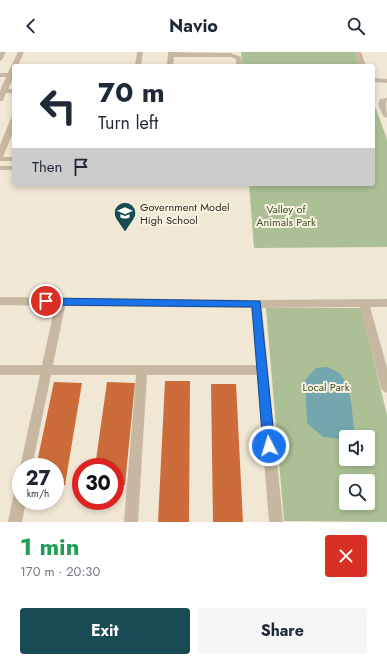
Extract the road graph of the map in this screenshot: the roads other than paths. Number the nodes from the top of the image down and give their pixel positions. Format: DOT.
graph roads {
  1 [pos="3,52"];
  2 [pos="21,52"];
  3 [pos="140,52"];
  4 [pos="358,52"];
  5 [pos="171,53"];
  6 [pos="0,60"];
  7 [pos="15,64"];
  8 [pos="138,64"];
  9 [pos="170,64"];
  10 [pos="239,64"];
  11 [pos="362,64"];
  12 [pos="0,75"];
  13 [pos="11,75"];
  14 [pos="375,80"];
  15 [pos="387,80"];
  16 [pos="4,91"];
  17 [pos="12,91"];
  18 [pos="0,99"];
  19 [pos="387,100"];
  20 [pos="387,116"];
  21 [pos="12,125"];
  22 [pos="0,155"];
  23 [pos="0,159"];
  24 [pos="12,159"];
  25 [pos="0,168"];
  26 [pos="12,168"];
  27 [pos="0,300"];
  28 [pos="61,301"];
  29 [pos="364,303"];
  30 [pos="387,303"];
  31 [pos="256,304"];
  32 [pos="0,370"];
  33 [pos="47,370"];
  34 [pos="142,370"];
  35 [pos="262,370"];
  36 [pos="387,388"];
  37 [pos="28,458"];
  38 [pos="17,510"];
  39 [pos="15,522"];
  40 [pos="131,522"];
  41 [pos="276,522"];
  1 -- 6 [label="street"];
  2 -- 7 [label="street"];
  3 -- 8 [label="street"];
  4 -- 11 [label="street"];
  5 -- 9 [label="street"];
  5 -- 10 [label="street"];
  12 -- 13 [label="street"];
  13 -- 16 [label="street"];
  14 -- 15 [label="street"];
  16 -- 17 [label="street"];
  16 -- 18 [label="street"];
  19 -- 20 [label="street"];
  21 -- 22 [label="street"];
  23 -- 24 [label="street"];
  25 -- 26 [label="street"];
  27 -- 28 [label="street"];
  28 -- 31 [label="street"];
  28 -- 33 [label="street"];
  29 -- 30 [label="street"];
  29 -- 31 [label="street"];
  29 -- 36 [label="street"];
  31 -- 35 [label="street"];
  32 -- 33 [label="street"];
  33 -- 34 [label="street"];
  33 -- 37 [label="street"];
  34 -- 35 [label="street"];
  34 -- 40 [label="street"];
  35 -- 41 [label="street"];
  38 -- 39 [label="street"];
}
